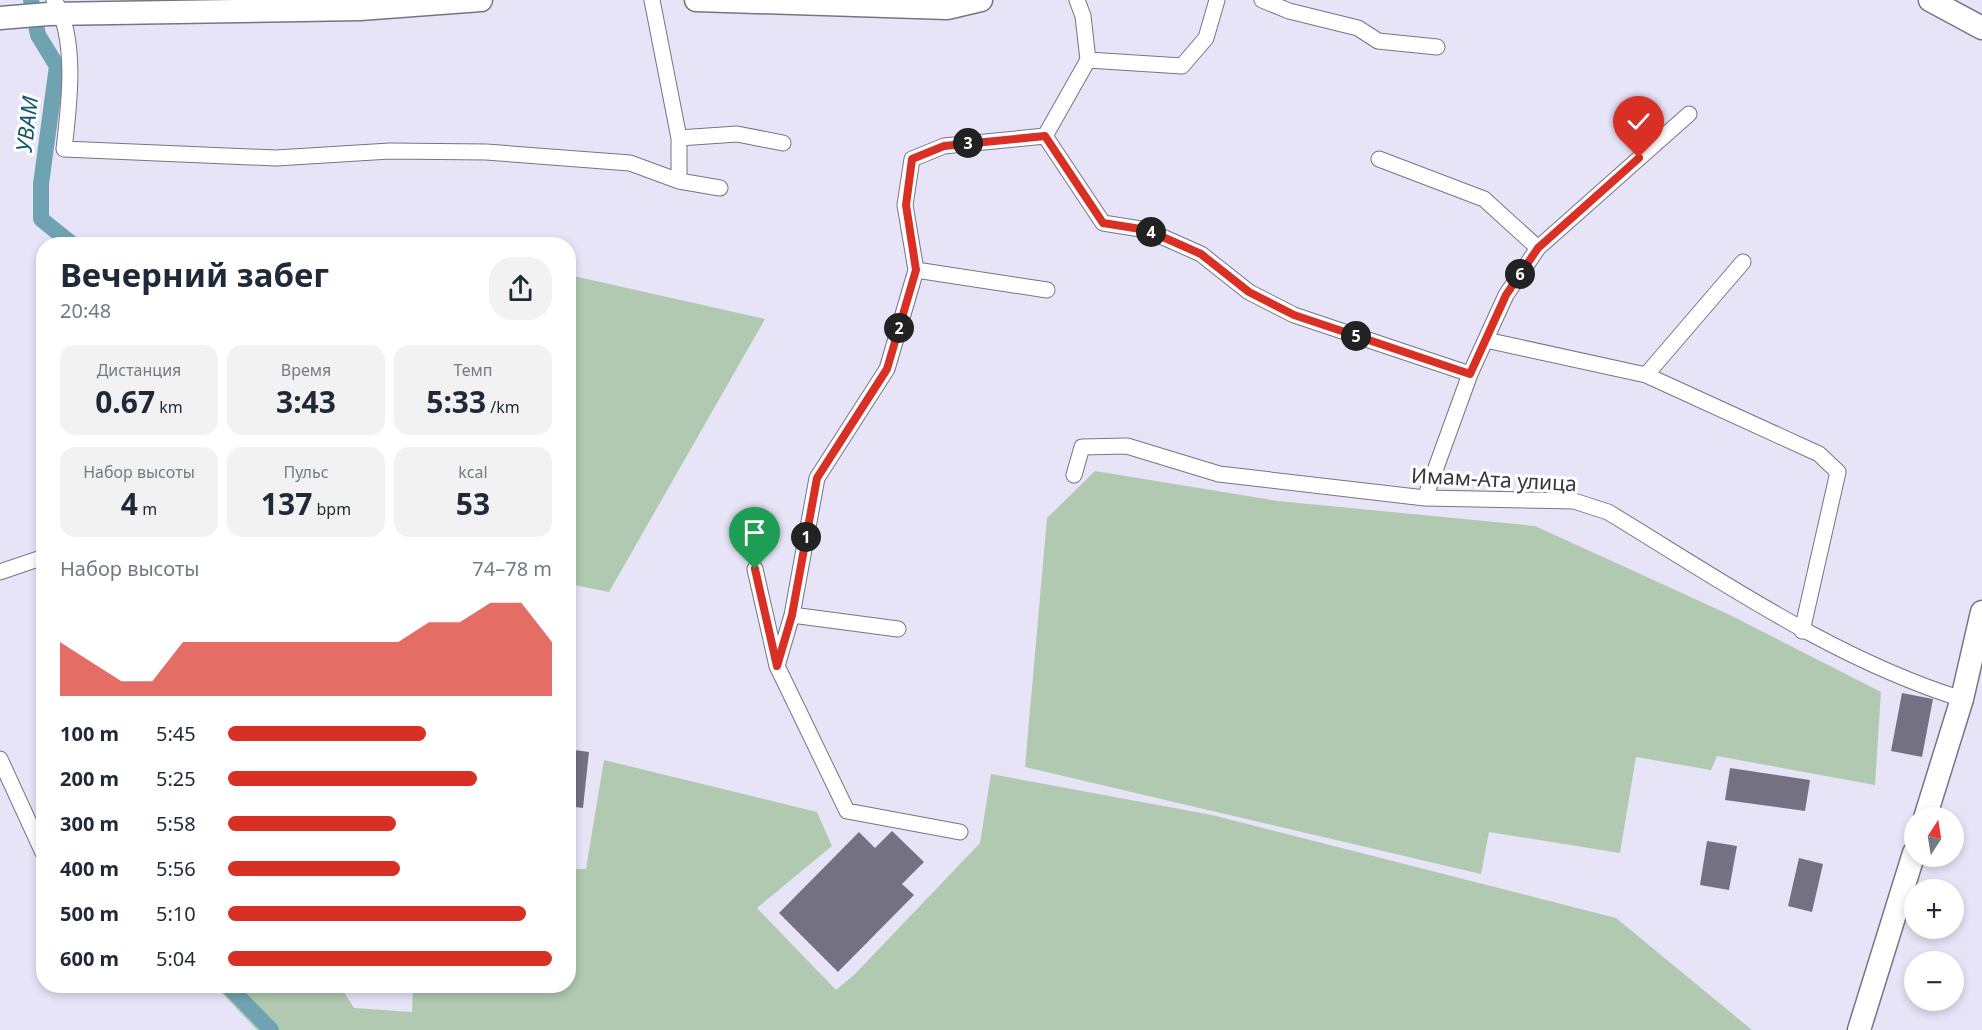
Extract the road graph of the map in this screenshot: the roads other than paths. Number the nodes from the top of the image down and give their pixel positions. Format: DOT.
graph roads {
  1 [pos="481,0"];
  2 [pos="652,0"];
  3 [pos="696,0"];
  4 [pos="981,0"];
  5 [pos="1077,0"];
  6 [pos="1217,0"];
  7 [pos="1262,0"];
  8 [pos="1930,0"];
  9 [pos="360,5"];
  10 [pos="159,7"];
  11 [pos="55,10"];
  12 [pos="7,17"];
  13 [pos="1982,28"];
  14 [pos="1437,47"];
  15 [pos="1088,60"];
  16 [pos="1689,114"];
  17 [pos="1045,136"];
  18 [pos="679,138"];
  19 [pos="783,143"];
  20 [pos="1379,159"];
  21 [pos="679,181"];
  22 [pos="720,188"];
  23 [pos="1538,248"];
  24 [pos="1743,262"];
  25 [pos="916,270"];
  26 [pos="1047,290"];
  27 [pos="1486,340"];
  28 [pos="1470,374"];
  29 [pos="1646,375"];
  30 [pos="1074,475"];
  31 [pos="1425,498"];
  32 [pos="36,560"];
  33 [pos="755,569"];
  34 [pos="0,572"];
  35 [pos="1982,612"];
  36 [pos="792,615"];
  37 [pos="898,629"];
  38 [pos="1802,630"];
  39 [pos="777,666"];
  40 [pos="1962,699"];
  41 [pos="0,759"];
  42 [pos="1928,807"];
  43 [pos="960,832"];
  44 [pos="36,838"];
  45 [pos="1910,867"];
  46 [pos="1859,1030"];
  1 -- 9 [label="street"];
  2 -- 18 [label="street"];
  3 -- 4 [label="street"];
  5 -- 15 [label="street"];
  6 -- 15 [label="street"];
  7 -- 14 [label="street"];
  8 -- 13 [label="street"];
  9 -- 10 [label="street"];
  10 -- 11 [label="street"];
  11 -- 12 [label="street"];
  11 -- 21 [label="street"];
  15 -- 17 [label="street"];
  16 -- 23 [label="street"];
  17 -- 25 [label="street"];
  17 -- 28 [label="street"];
  18 -- 19 [label="street"];
  18 -- 21 [label="street"];
  20 -- 23 [label="street"];
  21 -- 22 [label="street"];
  23 -- 27 [label="street"];
  24 -- 29 [label="street"];
  25 -- 26 [label="street"];
  25 -- 36 [label="street"];
  27 -- 28 [label="street"];
  27 -- 29 [label="street"];
  28 -- 31 [label="street"];
  29 -- 38 [label="street"];
  30 -- 31 [label="street, Имам-Ата улица"];
  31 -- 38 [label="street, Имам-Ата улица"];
  32 -- 34 [label="street"];
  33 -- 39 [label="street"];
  35 -- 40 [label="street"];
  36 -- 37 [label="street"];
  36 -- 39 [label="street"];
  38 -- 40 [label="street, Имам-Ата улица"];
  39 -- 43 [label="street"];
  40 -- 42 [label="street"];
  41 -- 44 [label="street"];
  45 -- 46 [label="street"];
}
